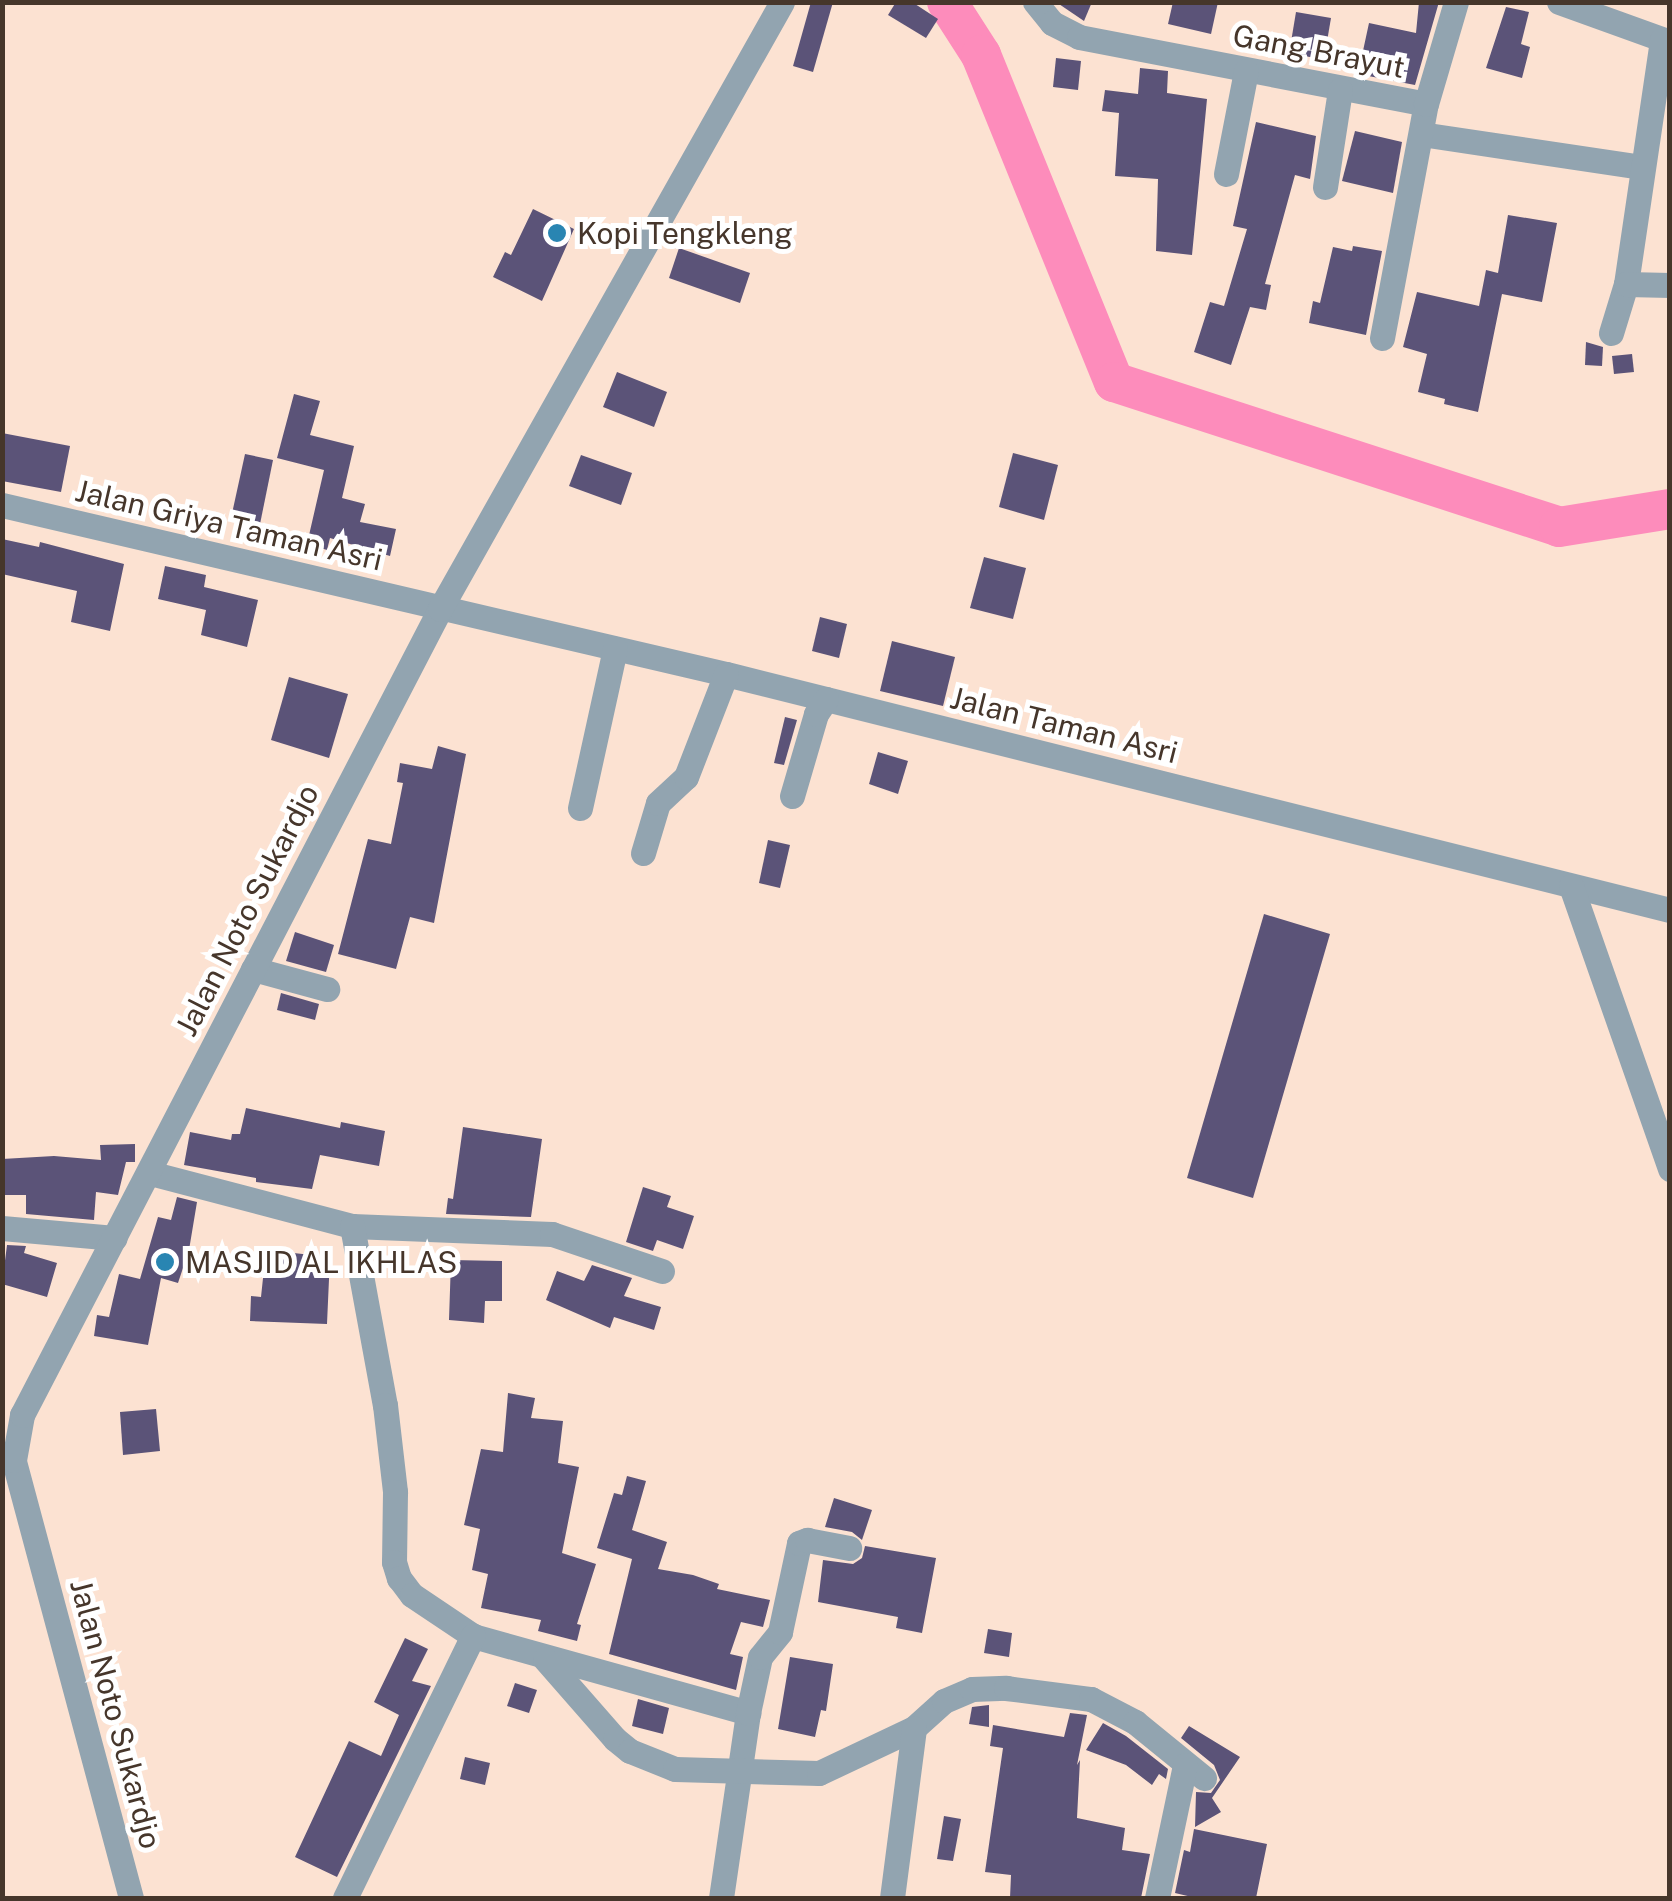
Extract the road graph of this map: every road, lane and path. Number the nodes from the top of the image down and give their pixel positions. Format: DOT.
graph roads {
  1 [pos="782,2"];
  2 [pos="1035,2"];
  3 [pos="1456,2"];
  4 [pos="1560,2"];
  5 [pos="1666,41"];
  6 [pos="1246,71"];
  7 [pos="1340,90"];
  8 [pos="1426,104"];
  9 [pos="1421,134"];
  10 [pos="1643,167"];
  11 [pos="1226,174"];
  12 [pos="1325,186"];
  13 [pos="1626,284"];
  14 [pos="1670,285"];
  15 [pos="1610,333"];
  16 [pos="1382,338"];
  17 [pos="2,505"];
  18 [pos="440,609"];
  19 [pos="616,649"];
  20 [pos="726,674"];
  21 [pos="826,699"];
  22 [pos="792,796"];
  23 [pos="580,808"];
  24 [pos="644,853"];
  25 [pos="1571,886"];
  26 [pos="1670,910"];
  27 [pos="253,969"];
  28 [pos="327,989"];
  29 [pos="1670,1169"];
  30 [pos="150,1173"];
  31 [pos="352,1226"];
  32 [pos="2,1228"];
  33 [pos="115,1238"];
  34 [pos="662,1270"];
  35 [pos="849,1548"];
  36 [pos="472,1636"];
  37 [pos="545,1659"];
  38 [pos="748,1713"];
  39 [pos="914,1728"];
  40 [pos="742,1772"];
  41 [pos="130,1898"];
  42 [pos="344,1898"];
  43 [pos="721,1898"];
  44 [pos="892,1898"];
  45 [pos="1157,1898"];
  1 -- 18 [label="street, Jalan Noto Sukardjo"];
  2 -- 6 [label="street, Gang Brayut"];
  3 -- 8 [label="street"];
  4 -- 5 [label="street"];
  5 -- 10 [label="street"];
  6 -- 7 [label="street, Gang Brayut"];
  6 -- 11 [label="street"];
  7 -- 8 [label="street, Gang Brayut"];
  7 -- 12 [label="street"];
  8 -- 9 [label="street"];
  9 -- 10 [label="street"];
  9 -- 16 [label="street"];
  10 -- 13 [label="street"];
  13 -- 14 [label="street"];
  13 -- 15 [label="street"];
  17 -- 18 [label="street, Jalan Griya Taman Asri"];
  18 -- 19 [label="street, Jalan Taman Asri"];
  18 -- 27 [label="street, Jalan Noto Sukardjo"];
  19 -- 20 [label="street, Jalan Taman Asri"];
  19 -- 23 [label="street"];
  20 -- 21 [label="street, Jalan Taman Asri"];
  20 -- 24 [label="street"];
  21 -- 22 [label="street"];
  21 -- 25 [label="street, Jalan Taman Asri"];
  25 -- 26 [label="street, Jalan Taman Asri"];
  25 -- 29 [label="street"];
  27 -- 28 [label="street"];
  27 -- 30 [label="street, Jalan Noto Sukardjo"];
  30 -- 31 [label="street"];
  30 -- 33 [label="street, Jalan Noto Sukardjo"];
  31 -- 34 [label="street"];
  31 -- 36 [label="street"];
  32 -- 33 [label="street"];
  33 -- 41 [label="street, Jalan Noto Sukardjo"];
  35 -- 38 [label="street"];
  36 -- 37 [label="street"];
  36 -- 42 [label="street"];
  37 -- 38 [label="street"];
  37 -- 40 [label="street"];
  38 -- 40 [label="street"];
  39 -- 40 [label="street"];
  39 -- 44 [label="street"];
  39 -- 45 [label="street"];
  40 -- 43 [label="street"];
}
